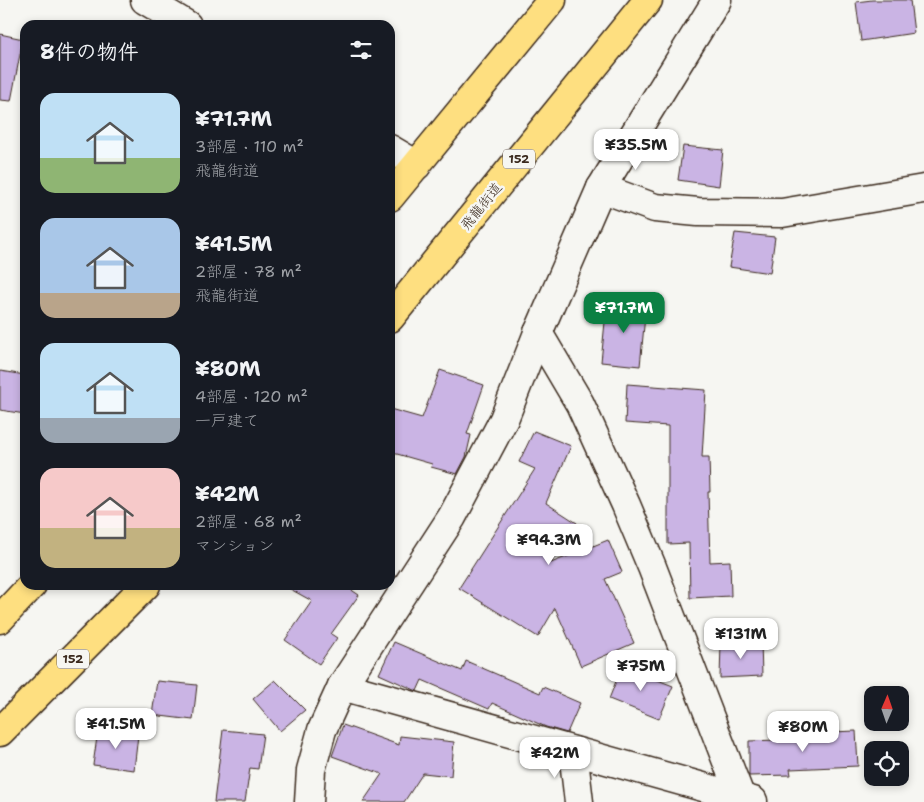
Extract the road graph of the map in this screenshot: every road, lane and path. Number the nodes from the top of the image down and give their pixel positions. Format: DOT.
graph roads {
  1 [pos="146,0"];
  2 [pos="552,0"];
  3 [pos="648,0"];
  4 [pos="717,0"];
  5 [pos="179,20"];
  6 [pos="395,151"];
  7 [pos="417,165"];
  8 [pos="600,188"];
  9 [pos="924,189"];
  10 [pos="395,192"];
  11 [pos="395,312"];
  12 [pos="538,333"];
  13 [pos="27,590"];
  14 [pos="141,590"];
  15 [pos="0,619"];
  16 [pos="342,686"];
  17 [pos="0,732"];
  18 [pos="572,750"];
  19 [pos="747,801"];
  20 [pos="309,802"];
  21 [pos="579,802"];
  1 -- 5 [label="street"];
  2 -- 7 [label="highway"];
  3 -- 11 [label="highway, 飛龍街道 / 152"];
  4 -- 8 [label="street"];
  6 -- 7 [label="street"];
  7 -- 10 [label="highway"];
  8 -- 9 [label="street"];
  8 -- 12 [label="street"];
  12 -- 16 [label="street"];
  12 -- 19 [label="street"];
  13 -- 15 [label="highway"];
  14 -- 17 [label="highway, 152"];
  16 -- 18 [label="street"];
  16 -- 20 [label="street"];
  18 -- 19 [label="street"];
  18 -- 21 [label="street"];
}
